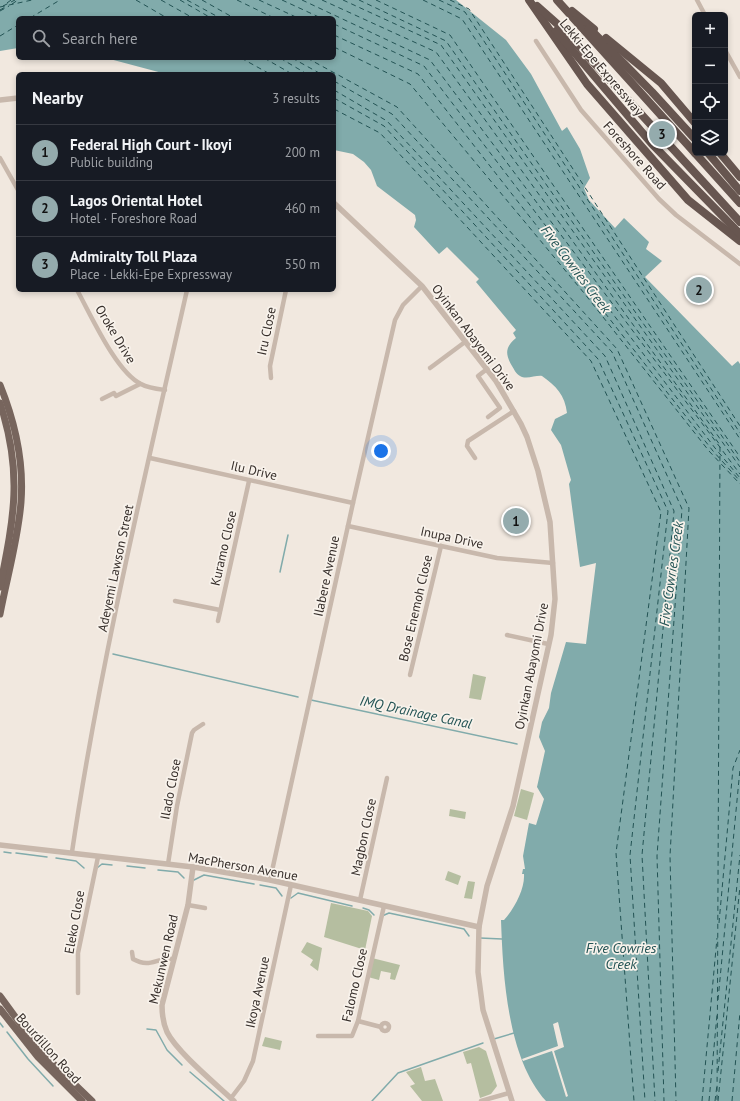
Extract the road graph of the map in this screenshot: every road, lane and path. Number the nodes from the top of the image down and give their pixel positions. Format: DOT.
graph roads {
  1 [pos="530,0"];
  2 [pos="557,0"];
  3 [pos="697,0"];
  4 [pos="703,12"];
  5 [pos="536,42"];
  6 [pos="728,55"];
  7 [pos="607,56"];
  8 [pos="597,67"];
  9 [pos="740,77"];
  10 [pos="16,98"];
  11 [pos="0,100"];
  12 [pos="692,120"];
  13 [pos="692,136"];
  14 [pos="692,150"];
  15 [pos="698,156"];
  16 [pos="711,156"];
  17 [pos="723,156"];
  18 [pos="0,158"];
  19 [pos="740,176"];
  20 [pos="16,186"];
  21 [pos="740,191"];
  22 [pos="740,203"];
  23 [pos="336,205"];
  24 [pos="740,222"];
  25 [pos="740,234"];
  26 [pos="740,241"];
  27 [pos="740,264"];
  28 [pos="422,286"];
  29 [pos="78,292"];
  30 [pos="187,292"];
  31 [pos="286,292"];
  32 [pos="465,342"];
  33 [pos="430,368"];
  34 [pos="487,369"];
  35 [pos="271,378"];
  36 [pos="140,384"];
  37 [pos="0,385"];
  38 [pos="165,390"];
  39 [pos="102,399"];
  40 [pos="0,403"];
  41 [pos="514,411"];
  42 [pos="488,417"];
  43 [pos="150,458"];
  44 [pos="475,458"];
  45 [pos="249,481"];
  46 [pos="352,503"];
  47 [pos="348,526"];
  48 [pos="441,546"];
  49 [pos="552,563"];
  50 [pos="0,587"];
  51 [pos="174,601"];
  52 [pos="220,610"];
  53 [pos="0,614"];
  54 [pos="218,621"];
  55 [pos="506,635"];
  56 [pos="548,644"];
  57 [pos="410,675"];
  58 [pos="203,724"];
  59 [pos="387,778"];
  60 [pos="0,844"];
  61 [pos="72,852"];
  62 [pos="98,857"];
  63 [pos="168,864"];
  64 [pos="193,867"];
  65 [pos="270,880"];
  66 [pos="291,885"];
  67 [pos="360,900"];
  68 [pos="188,905"];
  69 [pos="384,906"];
  70 [pos="205,908"];
  71 [pos="479,927"];
  72 [pos="132,952"];
  73 [pos="173,959"];
  74 [pos="78,993"];
  75 [pos="0,996"];
  76 [pos="0,1009"];
  77 [pos="358,1021"];
  78 [pos="381,1027"];
  79 [pos="318,1036"];
  80 [pos="510,1093"];
  81 [pos="232,1100"];
  82 [pos="82,1101"];
  83 [pos="92,1101"];
  84 [pos="481,1101"];
  85 [pos="512,1101"];
  1 -- 8 [label="highway"];
  1 -- 25 [label="highway, Lekki-Epe Expressway"];
  1 -- 26 [label="highway"];
  2 -- 7 [label="highway"];
  2 -- 12 [label="highway"];
  2 -- 13 [label="highway, Lekki-Epe Expressway"];
  3 -- 4 [label="street"];
  5 -- 27 [label="street, Foreshore Road"];
  6 -- 9 [label="street"];
  7 -- 8 [label="highway"];
  7 -- 14 [label="highway"];
  8 -- 24 [label="highway"];
  10 -- 11 [label="street"];
  15 -- 22 [label="highway"];
  16 -- 21 [label="highway"];
  17 -- 19 [label="highway"];
  18 -- 20 [label="street"];
  23 -- 28 [label="street, Oyinkan Abayomi Drive"];
  28 -- 32 [label="street, Oyinkan Abayomi Drive"];
  28 -- 46 [label="street, Ilabere Avenue"];
  29 -- 36 [label="street, Oroke Drive"];
  30 -- 38 [label="street, Adeyemi Lawson Street"];
  31 -- 35 [label="street, Iru Close"];
  32 -- 33 [label="street"];
  32 -- 34 [label="street, Oyinkan Abayomi Drive"];
  34 -- 41 [label="street, Oyinkan Abayomi Drive"];
  34 -- 42 [label="street"];
  36 -- 38 [label="street, Oroke Drive"];
  36 -- 39 [label="street"];
  37 -- 53 [label="main road"];
  38 -- 43 [label="street, Adeyemi Lawson Street"];
  40 -- 50 [label="main road"];
  41 -- 44 [label="street"];
  41 -- 49 [label="street, Oyinkan Abayomi Drive"];
  43 -- 45 [label="street, Ilu Drive"];
  43 -- 61 [label="street, Adeyemi Lawson Street"];
  45 -- 46 [label="street, Ilu Drive"];
  45 -- 52 [label="street, Kuramo Close"];
  46 -- 47 [label="street, Ilabere Avenue"];
  47 -- 48 [label="street, Inupa Drive"];
  47 -- 65 [label="street, Ilabere Avenue"];
  48 -- 49 [label="street, Inupa Drive"];
  48 -- 57 [label="street, Bose Enemoh Close"];
  49 -- 56 [label="street, Oyinkan Abayomi Drive"];
  51 -- 52 [label="street"];
  52 -- 54 [label="street, Kuramo Close"];
  55 -- 56 [label="street"];
  56 -- 71 [label="street, Oyinkan Abayomi Drive"];
  58 -- 63 [label="street, Ilado Close"];
  59 -- 67 [label="street, Magbon Close"];
  60 -- 61 [label="street, MacPherson Avenue"];
  61 -- 62 [label="street, MacPherson Avenue"];
  62 -- 63 [label="street, MacPherson Avenue"];
  62 -- 74 [label="street, Eleko Close"];
  63 -- 64 [label="street, MacPherson Avenue"];
  64 -- 65 [label="street, MacPherson Avenue"];
  64 -- 68 [label="street, Mekunwen Road"];
  65 -- 66 [label="street, MacPherson Avenue"];
  66 -- 67 [label="street, MacPherson Avenue"];
  66 -- 81 [label="street, Ikoya Avenue"];
  67 -- 69 [label="street, MacPherson Avenue"];
  68 -- 70 [label="street"];
  68 -- 73 [label="street, Mekunwen Road"];
  69 -- 71 [label="street, MacPherson Avenue"];
  69 -- 77 [label="street, Falomo Close"];
  71 -- 80 [label="street, Oyinkan Abayomi Drive"];
  72 -- 73 [label="street"];
  73 -- 81 [label="street, Mekunwen Road"];
  75 -- 83 [label="main road, Bourdillon Road"];
  76 -- 82 [label="main road, Bourdillon Road"];
  77 -- 78 [label="street"];
  77 -- 79 [label="street, Falomo Close"];
  80 -- 84 [label="street"];
  80 -- 85 [label="street, Oyinkan Abayomi Drive"];
}
